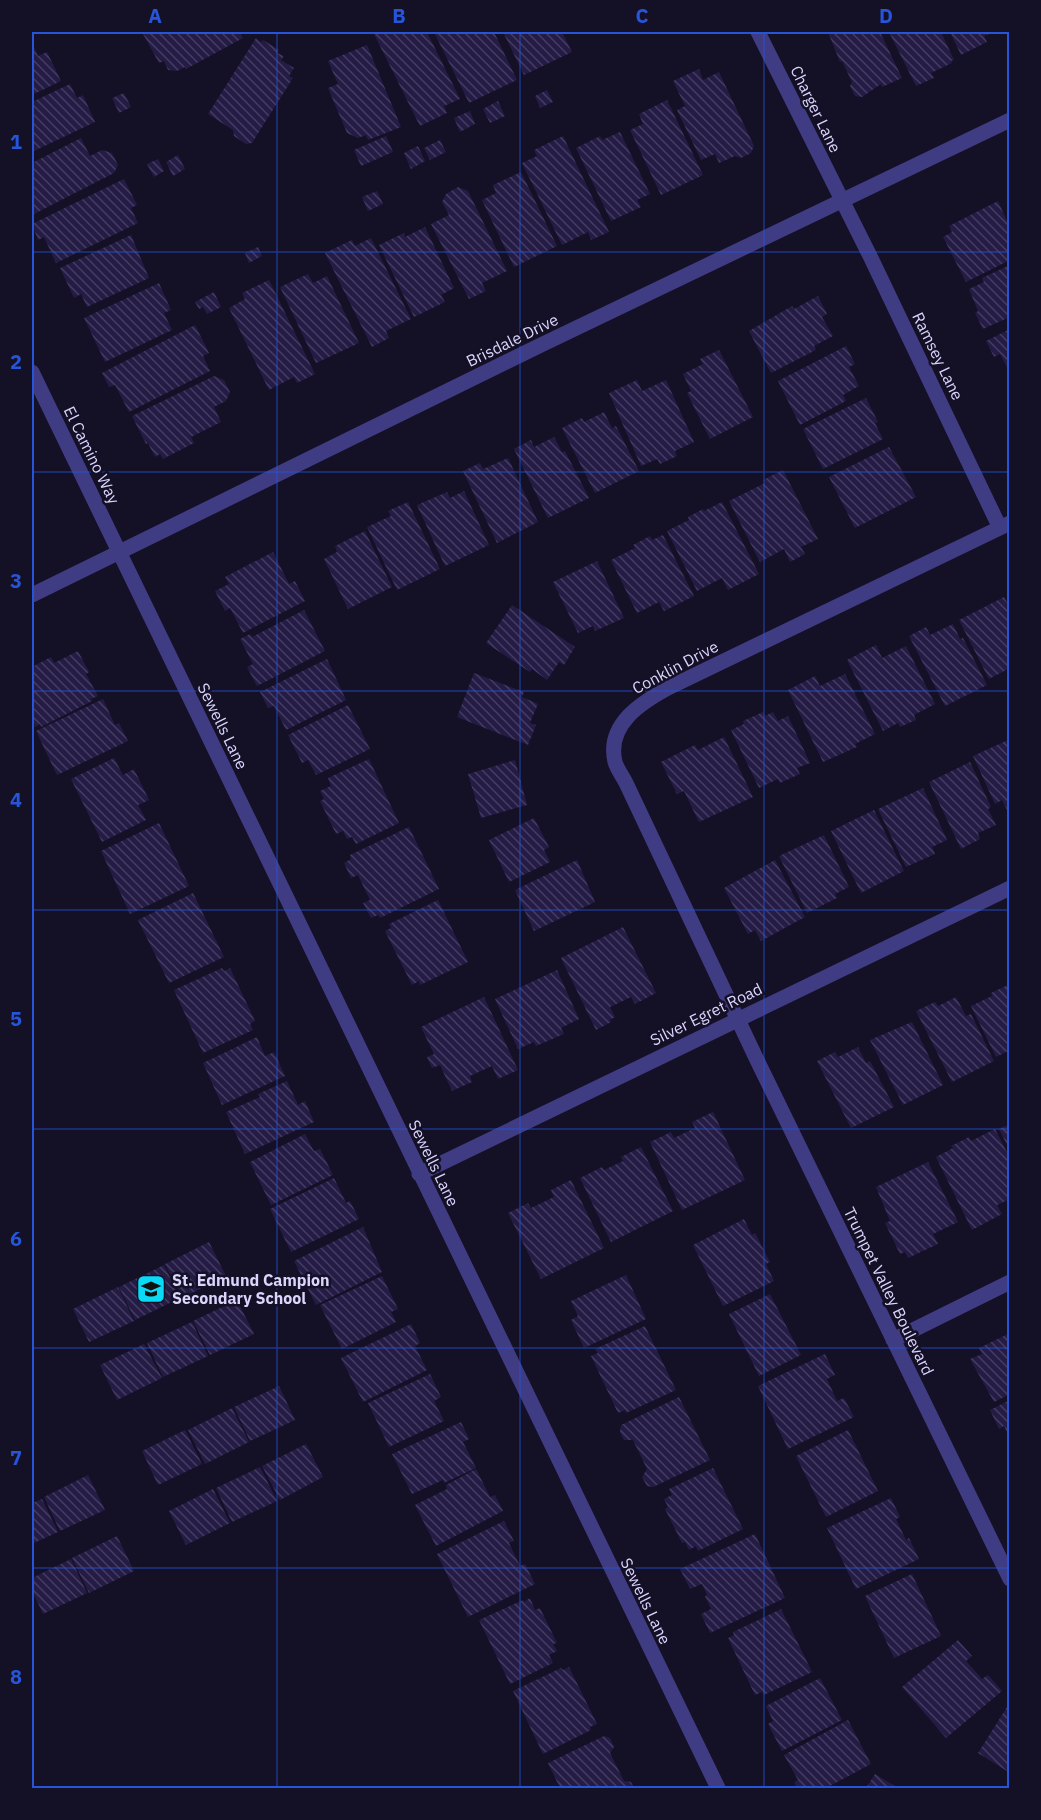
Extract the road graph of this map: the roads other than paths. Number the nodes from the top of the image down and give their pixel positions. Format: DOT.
graph roads {
  1 [pos="758,32"];
  2 [pos="1010,120"];
  3 [pos="841,201"];
  4 [pos="32,372"];
  5 [pos="1005,525"];
  6 [pos="119,553"];
  7 [pos="32,595"];
  8 [pos="1010,888"];
  9 [pos="738,1018"];
  10 [pos="419,1174"];
  11 [pos="1010,1282"];
  12 [pos="893,1340"];
  13 [pos="1010,1579"];
  14 [pos="718,1788"];
  1 -- 3 [label="street, Charger Lane"];
  2 -- 3 [label="street, Brisdale Drive"];
  3 -- 5 [label="street, Ramsey Lane"];
  3 -- 6 [label="street, Brisdale Drive"];
  4 -- 6 [label="street, El Camino Way"];
  5 -- 9 [label="street, Conklin Drive"];
  6 -- 7 [label="street, Brisdale Drive"];
  6 -- 10 [label="street, Sewells Lane"];
  8 -- 9 [label="street, Silver Egret Road"];
  9 -- 10 [label="street, Silver Egret Road"];
  9 -- 12 [label="street, Trumpet Valley Boulevard"];
  10 -- 14 [label="street, Sewells Lane"];
  11 -- 12 [label="street"];
  12 -- 13 [label="street, Trumpet Valley Boulevard"];
}
